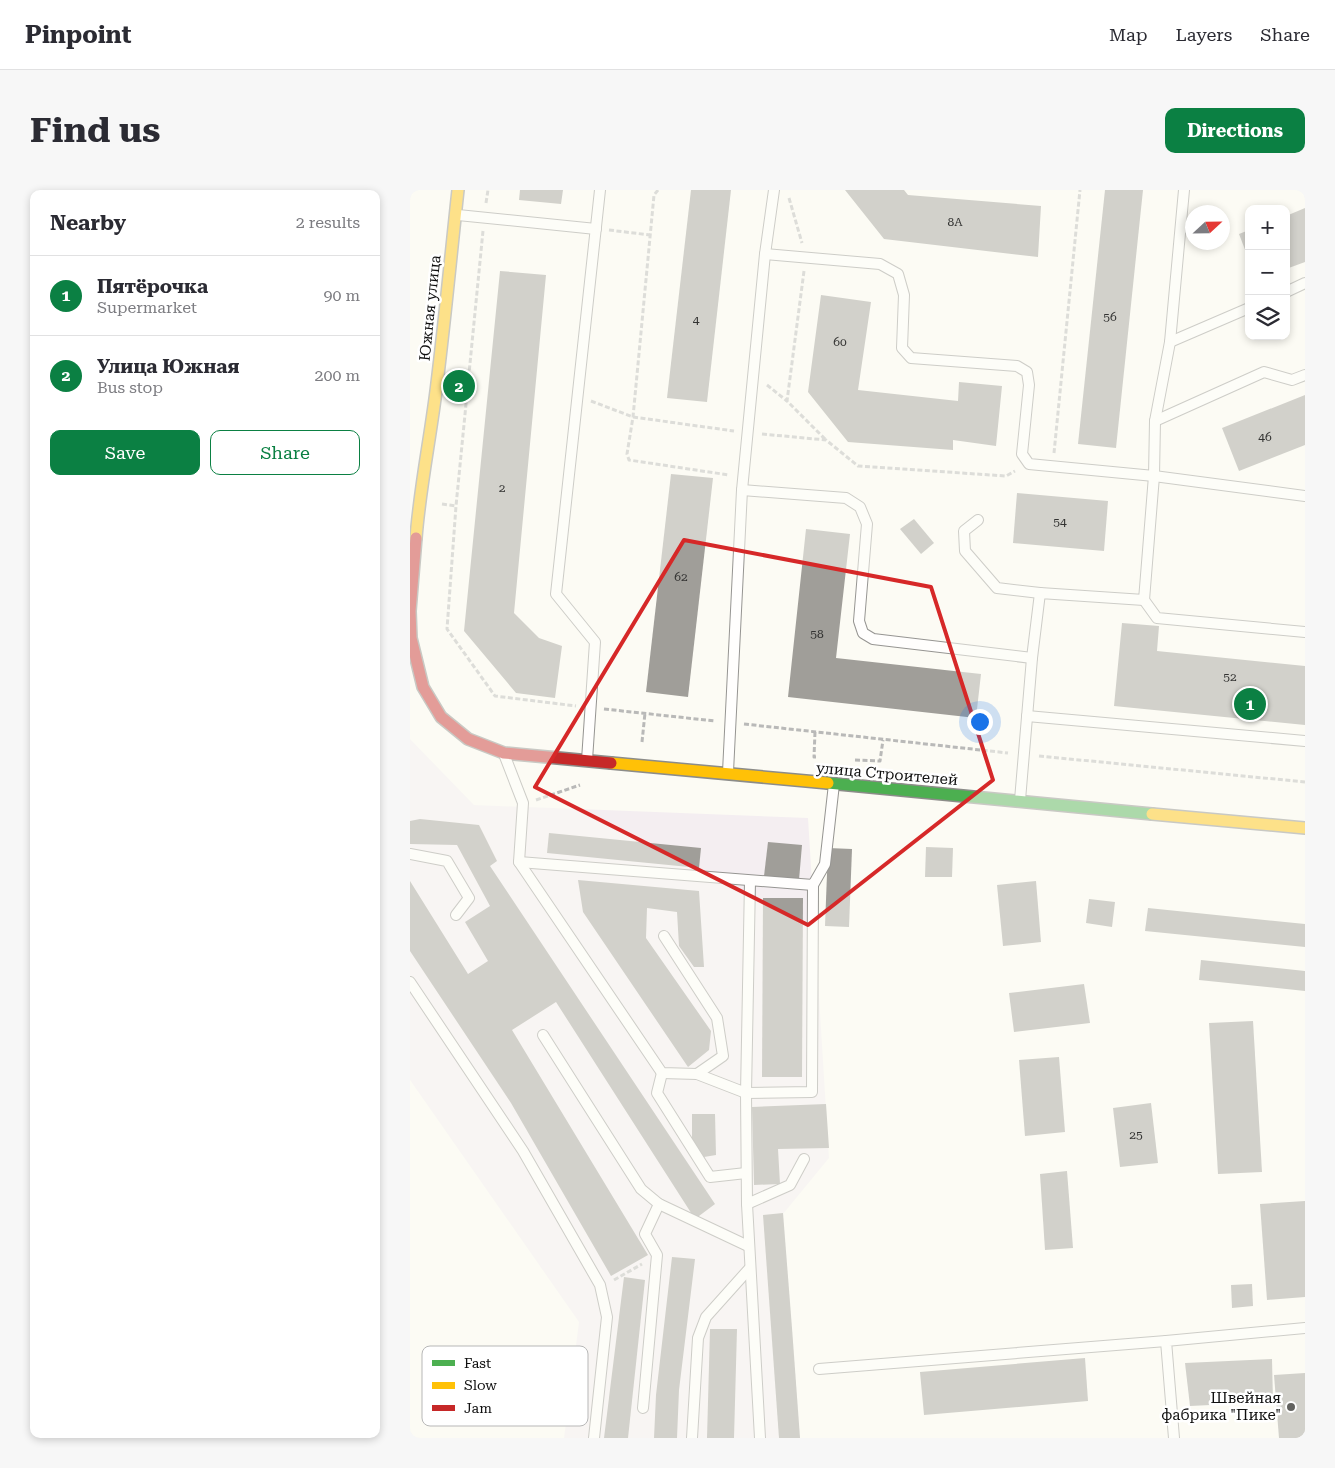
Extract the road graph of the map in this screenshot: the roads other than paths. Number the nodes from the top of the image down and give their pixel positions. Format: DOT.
graph roads {
  1 [pos="458,190"];
  2 [pos="600,190"];
  3 [pos="774,190"];
  4 [pos="1184,190"];
  5 [pos="455,215"];
  6 [pos="596,229"];
  7 [pos="765,254"];
  8 [pos="1305,284"];
  9 [pos="1290,290"];
  10 [pos="1245,310"];
  11 [pos="1170,342"];
  12 [pos="1305,375"];
  13 [pos="1155,421"];
  14 [pos="410,473"];
  15 [pos="424,475"];
  16 [pos="1154,476"];
  17 [pos="742,490"];
  18 [pos="1305,496"];
  19 [pos="978,520"];
  20 [pos="1040,593"];
  21 [pos="1144,600"];
  22 [pos="1305,632"];
  23 [pos="410,638"];
  24 [pos="1032,658"];
  25 [pos="423,686"];
  26 [pos="410,688"];
  27 [pos="1027,716"];
  28 [pos="468,739"];
  29 [pos="1305,741"];
  30 [pos="504,753"];
  31 [pos="587,761"];
  32 [pos="728,774"];
  33 [pos="834,784"];
  34 [pos="1019,801"];
  35 [pos="1305,828"];
  36 [pos="410,854"];
  37 [pos="519,862"];
  38 [pos="750,881"];
  39 [pos="813,885"];
  40 [pos="456,915"];
  41 [pos="664,936"];
  42 [pos="410,982"];
  43 [pos="543,1035"];
  44 [pos="662,1074"];
  45 [pos="697,1074"];
  46 [pos="746,1093"];
  47 [pos="804,1159"];
  48 [pos="746,1173"];
  49 [pos="659,1204"];
  50 [pos="747,1204"];
  51 [pos="748,1246"];
  52 [pos="749,1270"];
  53 [pos="1305,1328"];
  54 [pos="1166,1341"];
  55 [pos="819,1369"];
  56 [pos="644,1408"];
  57 [pos="593,1436"];
  58 [pos="692,1438"];
  59 [pos="760,1438"];
  60 [pos="1174,1438"];
  1 -- 5 [label="street, Южная улица"];
  2 -- 6 [label="lane"];
  3 -- 7 [label="lane"];
  4 -- 11 [label="lane"];
  5 -- 6 [label="lane"];
  5 -- 15 [label="street, Южная улица"];
  6 -- 31 [label="lane"];
  7 -- 16 [label="lane"];
  7 -- 17 [label="lane"];
  8 -- 9 [label="lane"];
  10 -- 11 [label="lane"];
  11 -- 13 [label="lane"];
  12 -- 13 [label="lane"];
  13 -- 16 [label="lane"];
  14 -- 15 [label="lane"];
  15 -- 23 [label="street, Южная улица"];
  16 -- 18 [label="lane"];
  16 -- 21 [label="lane"];
  17 -- 24 [label="lane"];
  17 -- 32 [label="lane"];
  19 -- 20 [label="lane"];
  20 -- 21 [label="lane"];
  20 -- 24 [label="lane"];
  21 -- 22 [label="lane"];
  23 -- 25 [label="street, Южная улица"];
  24 -- 27 [label="lane"];
  25 -- 26 [label="lane"];
  25 -- 28 [label="street, Южная улица"];
  27 -- 29 [label="lane"];
  27 -- 34 [label="lane"];
  28 -- 30 [label="street, улица Строителей"];
  30 -- 31 [label="street, улица Строителей"];
  30 -- 37 [label="lane"];
  31 -- 32 [label="street, улица Строителей"];
  32 -- 33 [label="street, улица Строителей"];
  33 -- 34 [label="street, улица Строителей"];
  33 -- 39 [label="lane"];
  34 -- 35 [label="street, улица Строителей"];
  36 -- 40 [label="lane"];
  37 -- 38 [label="lane"];
  37 -- 44 [label="lane"];
  38 -- 39 [label="lane"];
  38 -- 46 [label="lane"];
  39 -- 46 [label="lane"];
  41 -- 45 [label="lane"];
  42 -- 57 [label="lane"];
  43 -- 49 [label="lane"];
  44 -- 45 [label="lane"];
  44 -- 48 [label="lane"];
  45 -- 46 [label="lane"];
  46 -- 48 [label="lane"];
  47 -- 50 [label="lane"];
  48 -- 50 [label="lane"];
  49 -- 51 [label="lane"];
  49 -- 56 [label="lane"];
  50 -- 51 [label="lane"];
  51 -- 52 [label="lane"];
  52 -- 58 [label="lane"];
  52 -- 59 [label="lane"];
  53 -- 54 [label="lane"];
  54 -- 55 [label="lane"];
  54 -- 60 [label="lane"];
}
